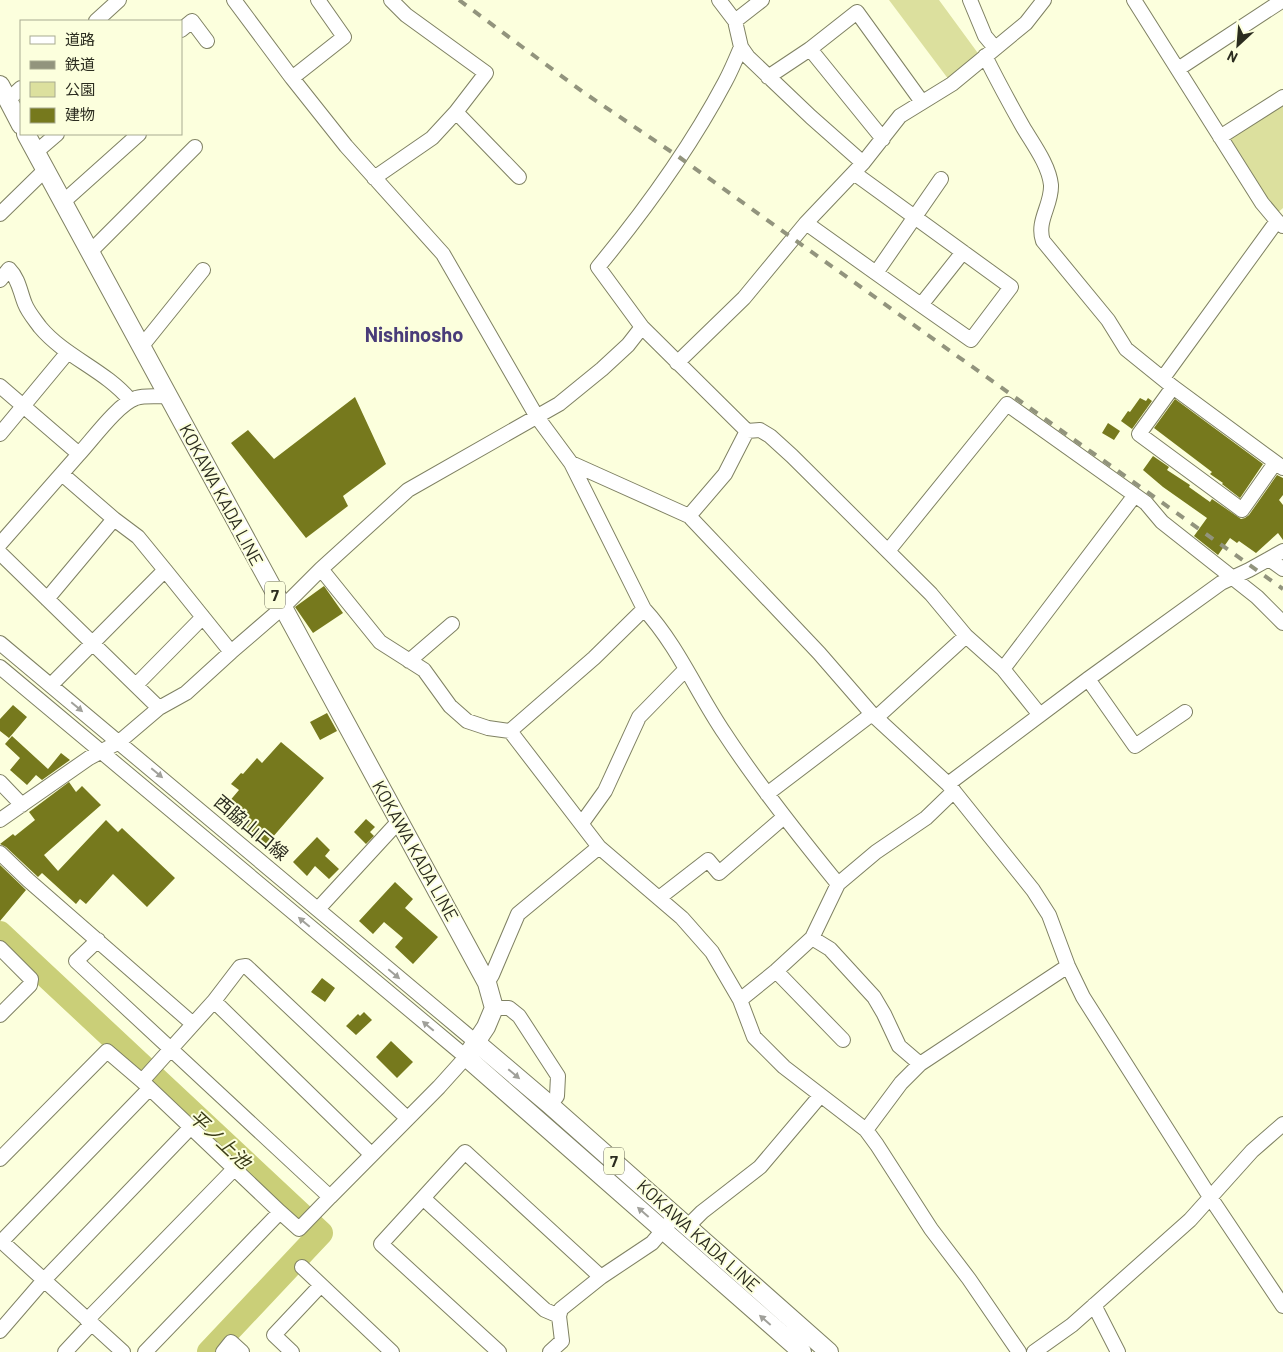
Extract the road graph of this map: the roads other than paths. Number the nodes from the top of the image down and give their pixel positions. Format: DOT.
graph roads {
  1 [pos="119,0"];
  2 [pos="234,0"];
  3 [pos="318,0"];
  4 [pos="391,0"];
  5 [pos="719,0"];
  6 [pos="762,0"];
  7 [pos="970,0"];
  8 [pos="1044,0"];
  9 [pos="1134,0"];
  10 [pos="1283,0"];
  11 [pos="97,20"];
  12 [pos="735,21"];
  13 [pos="182,29"];
  14 [pos="207,41"];
  15 [pos="741,48"];
  16 [pos="810,49"];
  17 [pos="990,52"];
  18 [pos="1178,69"];
  19 [pos="768,77"];
  20 [pos="292,78"];
  21 [pos="20,88"];
  22 [pos="4,93"];
  23 [pos="1283,97"];
  24 [pos="922,102"];
  25 [pos="456,112"];
  26 [pos="20,123"];
  27 [pos="27,135"];
  28 [pos="56,135"];
  29 [pos="138,135"];
  30 [pos="1220,137"];
  31 [pos="883,139"];
  32 [pos="195,147"];
  33 [pos="36,152"];
  34 [pos="859,168"];
  35 [pos="45,170"];
  36 [pos="519,177"];
  37 [pos="374,178"];
  38 [pos="941,179"];
  39 [pos="63,202"];
  40 [pos="0,214"];
  41 [pos="914,216"];
  42 [pos="806,223"];
  43 [pos="1280,224"];
  44 [pos="90,252"];
  45 [pos="962,252"];
  46 [pos="203,270"];
  47 [pos="876,273"];
  48 [pos="0,280"];
  49 [pos="921,305"];
  50 [pos="642,327"];
  51 [pos="141,347"];
  52 [pos="68,352"];
  53 [pos="677,363"];
  54 [pos="1162,378"];
  55 [pos="0,386"];
  56 [pos="1173,388"];
  57 [pos="168,396"];
  58 [pos="130,400"];
  59 [pos="24,407"];
  60 [pos="537,417"];
  61 [pos="747,431"];
  62 [pos="0,434"];
  63 [pos="79,454"];
  64 [pos="572,463"];
  65 [pos="1279,466"];
  66 [pos="62,474"];
  67 [pos="1136,495"];
  68 [pos="689,516"];
  69 [pos="114,519"];
  70 [pos="0,544"];
  71 [pos="888,550"];
  72 [pos="1283,551"];
  73 [pos="0,554"];
  74 [pos="1269,559"];
  75 [pos="321,569"];
  76 [pos="1283,569"];
  77 [pos="165,570"];
  78 [pos="1233,577"];
  79 [pos="47,599"];
  80 [pos="282,608"];
  81 [pos="644,609"];
  82 [pos="203,618"];
  83 [pos="1283,622"];
  84 [pos="452,624"];
  85 [pos="966,636"];
  86 [pos="0,643"];
  87 [pos="92,643"];
  88 [pos="231,652"];
  89 [pos="409,661"];
  90 [pos="0,666"];
  91 [pos="1003,669"];
  92 [pos="686,670"];
  93 [pos="1088,679"];
  94 [pos="51,685"];
  95 [pos="136,685"];
  96 [pos="159,708"];
  97 [pos="1185,712"];
  98 [pos="1040,715"];
  99 [pos="874,716"];
  100 [pos="510,731"];
  101 [pos="119,742"];
  102 [pos="102,753"];
  103 [pos="0,782"];
  104 [pos="951,788"];
  105 [pos="767,794"];
  106 [pos="22,805"];
  107 [pos="784,817"];
  108 [pos="0,820"];
  109 [pos="399,821"];
  110 [pos="582,823"];
  111 [pos="599,846"];
  112 [pos="0,853"];
  113 [pos="838,884"];
  114 [pos="660,898"];
  115 [pos="318,909"];
  116 [pos="812,938"];
  117 [pos="98,940"];
  118 [pos="0,948"];
  119 [pos="1068,966"];
  120 [pos="776,971"];
  121 [pos="487,983"];
  122 [pos="740,1000"];
  123 [pos="214,1001"];
  124 [pos="494,1008"];
  125 [pos="0,1015"];
  126 [pos="194,1024"];
  127 [pos="844,1040"];
  128 [pos="477,1043"];
  129 [pos="171,1049"];
  130 [pos="466,1057"];
  131 [pos="920,1064"];
  132 [pos="147,1079"];
  133 [pos="820,1096"];
  134 [pos="550,1105"];
  135 [pos="407,1118"];
  136 [pos="1283,1124"];
  137 [pos="190,1127"];
  138 [pos="866,1130"];
  139 [pos="371,1154"];
  140 [pos="0,1159"];
  141 [pos="234,1169"];
  142 [pos="330,1197"];
  143 [pos="1210,1197"];
  144 [pos="423,1198"];
  145 [pos="280,1212"];
  146 [pos="681,1222"];
  147 [pos="663,1230"];
  148 [pos="1,1240"];
  149 [pos="302,1267"];
  150 [pos="601,1277"];
  151 [pos="44,1280"];
  152 [pos="321,1285"];
  153 [pos="1094,1305"];
  154 [pos="1283,1306"];
  155 [pos="559,1316"];
  156 [pos="89,1322"];
  157 [pos="0,1331"];
  158 [pos="65,1352"];
  159 [pos="123,1352"];
  160 [pos="145,1352"];
  161 [pos="223,1352"];
  162 [pos="242,1352"];
  163 [pos="292,1352"];
  164 [pos="392,1352"];
  165 [pos="499,1352"];
  166 [pos="550,1352"];
  167 [pos="802,1352"];
  168 [pos="829,1352"];
  169 [pos="1019,1352"];
  170 [pos="1034,1352"];
  171 [pos="1118,1352"];
  1 -- 11 [label="street"];
  2 -- 20 [label="street"];
  3 -- 20 [label="street"];
  4 -- 25 [label="street"];
  5 -- 12 [label="street"];
  6 -- 12 [label="street"];
  7 -- 17 [label="street"];
  8 -- 17 [label="street"];
  9 -- 18 [label="street"];
  10 -- 18 [label="street"];
  12 -- 15 [label="street"];
  13 -- 14 [label="street"];
  15 -- 19 [label="street"];
  15 -- 50 [label="street"];
  16 -- 19 [label="street"];
  16 -- 24 [label="street"];
  16 -- 31 [label="street"];
  17 -- 24 [label="street"];
  17 -- 54 [label="street"];
  18 -- 30 [label="street"];
  19 -- 34 [label="street"];
  20 -- 37 [label="street"];
  21 -- 22 [label="street"];
  22 -- 26 [label="main road"];
  23 -- 30 [label="street"];
  24 -- 31 [label="street"];
  25 -- 36 [label="street"];
  25 -- 37 [label="street"];
  27 -- 33 [label="main road, KOKAWA KADA LINE / 7"];
  28 -- 33 [label="street"];
  29 -- 39 [label="street"];
  30 -- 43 [label="street"];
  31 -- 34 [label="street"];
  32 -- 44 [label="street"];
  33 -- 35 [label="main road, KOKAWA KADA LINE / 7"];
  34 -- 41 [label="street"];
  34 -- 42 [label="street"];
  35 -- 39 [label="main road, KOKAWA KADA LINE / 7"];
  35 -- 40 [label="street"];
  37 -- 60 [label="street"];
  38 -- 41 [label="street"];
  39 -- 44 [label="main road, KOKAWA KADA LINE / 7"];
  41 -- 45 [label="street"];
  41 -- 47 [label="street"];
  42 -- 47 [label="street"];
  42 -- 53 [label="street"];
  43 -- 54 [label="street"];
  44 -- 51 [label="main road, KOKAWA KADA LINE / 7"];
  45 -- 49 [label="street"];
  45 -- 49 [label="street"];
  46 -- 51 [label="street"];
  47 -- 49 [label="street"];
  48 -- 52 [label="street"];
  50 -- 53 [label="street"];
  50 -- 60 [label="street"];
  51 -- 57 [label="main road, KOKAWA KADA LINE / 7"];
  52 -- 58 [label="street"];
  52 -- 59 [label="street"];
  53 -- 61 [label="street"];
  54 -- 56 [label="street"];
  55 -- 59 [label="street"];
  56 -- 65 [label="street"];
  56 -- 65 [label="street"];
  57 -- 58 [label="street"];
  57 -- 80 [label="main road, KOKAWA KADA LINE / 7"];
  58 -- 63 [label="street"];
  59 -- 62 [label="street"];
  59 -- 63 [label="street"];
  60 -- 64 [label="street"];
  60 -- 75 [label="street"];
  61 -- 68 [label="street"];
  61 -- 71 [label="street"];
  63 -- 66 [label="street"];
  64 -- 68 [label="street"];
  64 -- 81 [label="street"];
  66 -- 69 [label="street"];
  66 -- 70 [label="street"];
  67 -- 71 [label="street"];
  67 -- 78 [label="street"];
  67 -- 91 [label="street"];
  68 -- 99 [label="street"];
  69 -- 77 [label="street"];
  69 -- 79 [label="street"];
  71 -- 85 [label="street"];
  72 -- 74 [label="street"];
  73 -- 79 [label="street"];
  74 -- 76 [label="street"];
  74 -- 78 [label="street"];
  75 -- 80 [label="street"];
  75 -- 89 [label="street"];
  77 -- 82 [label="street"];
  77 -- 87 [label="street"];
  78 -- 83 [label="street"];
  78 -- 93 [label="street"];
  79 -- 87 [label="street"];
  80 -- 88 [label="street"];
  80 -- 109 [label="main road, KOKAWA KADA LINE / 7"];
  81 -- 92 [label="street"];
  81 -- 100 [label="street"];
  82 -- 88 [label="street"];
  82 -- 95 [label="street"];
  84 -- 89 [label="street"];
  85 -- 91 [label="street"];
  85 -- 99 [label="street"];
  86 -- 94 [label="street, 西脇山口線"];
  87 -- 94 [label="street"];
  87 -- 95 [label="street"];
  88 -- 96 [label="street"];
  89 -- 100 [label="street"];
  90 -- 102 [label="street"];
  91 -- 98 [label="street"];
  92 -- 105 [label="street"];
  92 -- 110 [label="street"];
  93 -- 97 [label="street"];
  93 -- 98 [label="street"];
  94 -- 101 [label="street, 西脇山口線, one-way"];
  95 -- 96 [label="street"];
  96 -- 101 [label="street"];
  98 -- 104 [label="street"];
  99 -- 104 [label="street"];
  99 -- 105 [label="street"];
  100 -- 110 [label="street"];
  101 -- 102 [label="street"];
  101 -- 115 [label="street, 西脇山口線, one-way"];
  102 -- 106 [label="street"];
  130 -- 102 [label="street, one-way"];
  103 -- 106 [label="street"];
  104 -- 113 [label="street"];
  104 -- 119 [label="street"];
  105 -- 107 [label="street"];
  106 -- 108 [label="street"];
  107 -- 113 [label="street"];
  107 -- 114 [label="street"];
  109 -- 115 [label="street"];
  109 -- 121 [label="main road, KOKAWA KADA LINE / 7"];
  110 -- 111 [label="street"];
  111 -- 114 [label="street"];
  111 -- 121 [label="street"];
  112 -- 117 [label="street"];
  113 -- 116 [label="street"];
  114 -- 122 [label="street"];
  115 -- 128 [label="street, 西脇山口線, one-way"];
  116 -- 120 [label="street"];
  116 -- 131 [label="street"];
  117 -- 126 [label="street"];
  117 -- 129 [label="street"];
  118 -- 125 [label="street"];
  119 -- 131 [label="street"];
  119 -- 143 [label="street"];
  120 -- 122 [label="street"];
  120 -- 127 [label="street"];
  121 -- 124 [label="main road, KOKAWA KADA LINE / 7"];
  122 -- 133 [label="street"];
  123 -- 126 [label="street"];
  123 -- 135 [label="street"];
  123 -- 139 [label="street"];
  124 -- 128 [label="main road"];
  124 -- 134 [label="street"];
  126 -- 129 [label="street"];
  128 -- 130 [label="main road"];
  128 -- 134 [label="main road, KOKAWA KADA LINE / 7, one-way"];
  129 -- 132 [label="street"];
  129 -- 142 [label="street"];
  130 -- 135 [label="street"];
  147 -- 130 [label="main road, KOKAWA KADA LINE / 7, one-way"];
  131 -- 138 [label="street"];
  132 -- 137 [label="street"];
  132 -- 140 [label="street"];
  132 -- 148 [label="street"];
  133 -- 138 [label="street"];
  133 -- 146 [label="street"];
  134 -- 146 [label="main road, KOKAWA KADA LINE / 7"];
  135 -- 139 [label="street"];
  136 -- 143 [label="street"];
  137 -- 141 [label="street"];
  137 -- 151 [label="street"];
  138 -- 169 [label="street"];
  139 -- 142 [label="street"];
  141 -- 145 [label="street"];
  141 -- 156 [label="street"];
  142 -- 145 [label="street"];
  143 -- 153 [label="street"];
  143 -- 154 [label="street"];
  144 -- 150 [label="street"];
  144 -- 155 [label="street"];
  144 -- 165 [label="street"];
  145 -- 160 [label="street"];
  146 -- 147 [label="street"];
  146 -- 168 [label="main road, KOKAWA KADA LINE / 7"];
  147 -- 150 [label="street"];
  167 -- 147 [label="main road, KOKAWA KADA LINE / 7, one-way"];
  148 -- 151 [label="street"];
  149 -- 152 [label="street"];
  150 -- 155 [label="street"];
  151 -- 156 [label="street"];
  151 -- 157 [label="street"];
  152 -- 163 [label="street"];
  152 -- 164 [label="street"];
  153 -- 170 [label="street"];
  153 -- 171 [label="street"];
  155 -- 166 [label="street"];
  156 -- 158 [label="street"];
  156 -- 159 [label="street"];
  161 -- 162 [label="street"];
}
